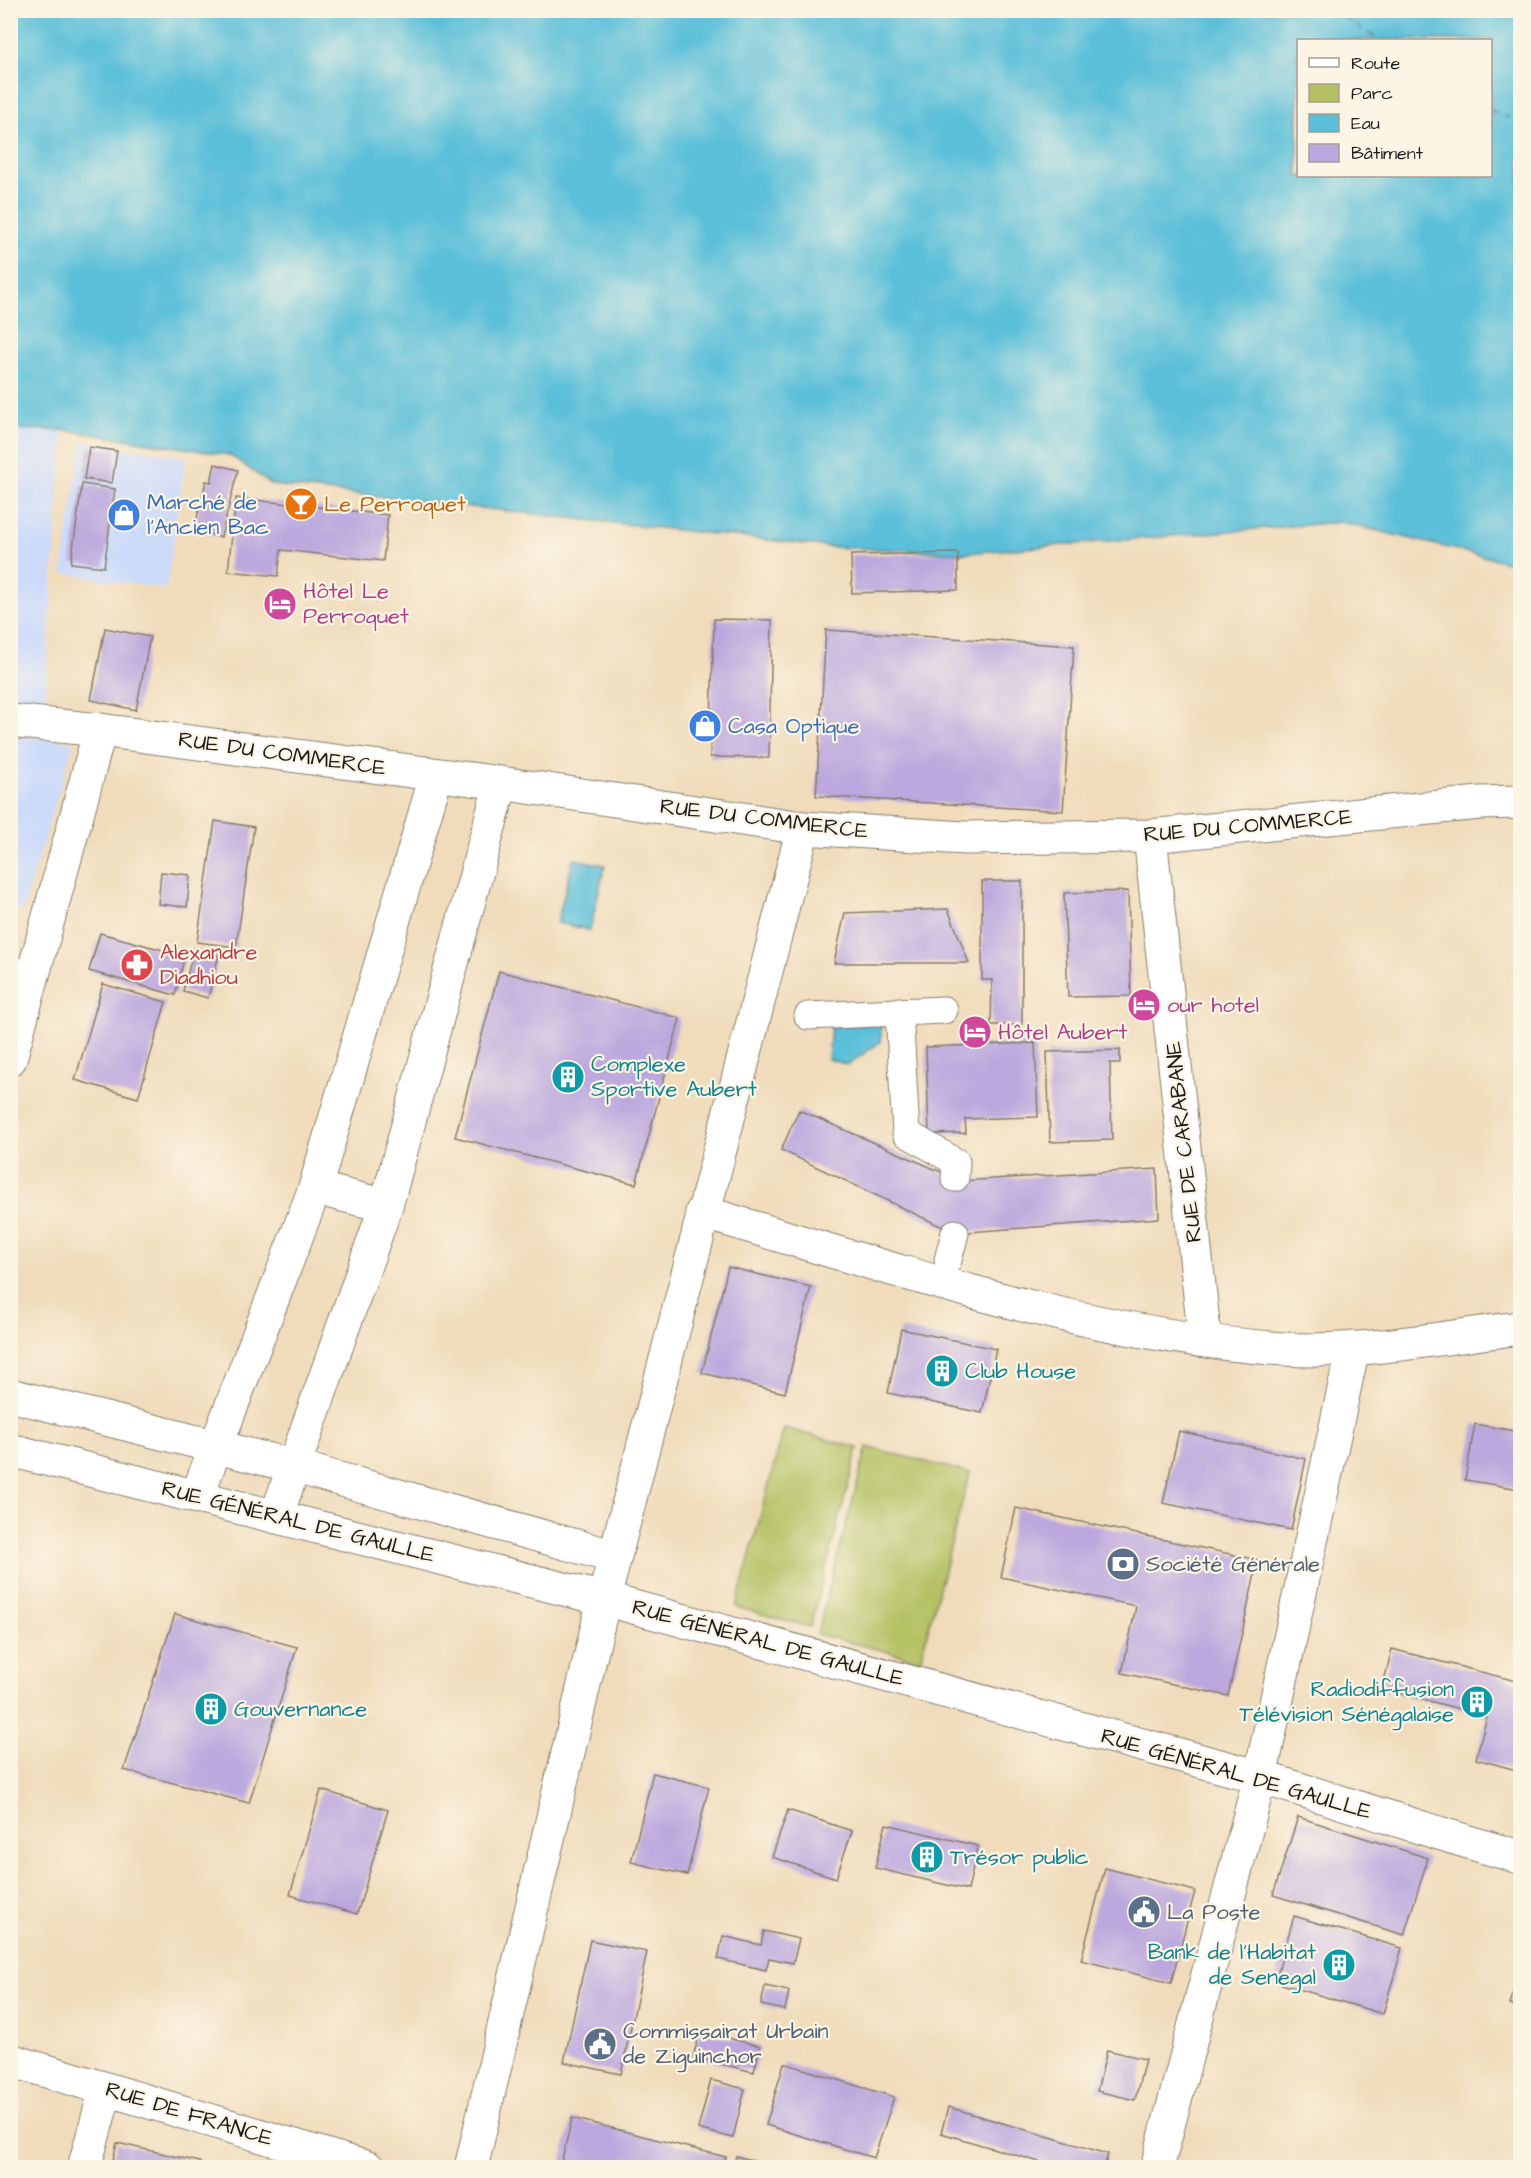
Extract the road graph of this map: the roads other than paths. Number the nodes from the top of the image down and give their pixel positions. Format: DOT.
graph roads {
  1 [pos="10,721"];
  2 [pos="99,730"];
  3 [pos="436,776"];
  4 [pos="501,783"];
  5 [pos="1521,802"];
  6 [pos="803,828"];
  7 [pos="1150,836"];
  8 [pos="944,1010"];
  9 [pos="899,1011"];
  10 [pos="808,1016"];
  11 [pos="10,1059"];
  12 [pos="955,1178"];
  13 [pos="315,1188"];
  14 [pos="386,1206"];
  15 [pos="702,1212"];
  16 [pos="955,1233"];
  17 [pos="948,1260"];
  18 [pos="1521,1328"];
  19 [pos="1205,1341"];
  20 [pos="1353,1348"];
  21 [pos="10,1395"];
  22 [pos="216,1447"];
  23 [pos="10,1450"];
  24 [pos="294,1466"];
  25 [pos="197,1496"];
  26 [pos="276,1517"];
  27 [pos="615,1557"];
  28 [pos="604,1599"];
  29 [pos="1260,1778"];
  30 [pos="1521,1857"];
  31 [pos="10,2060"];
  32 [pos="106,2089"];
  33 [pos="84,2168"];
  34 [pos="368,2168"];
  35 [pos="471,2168"];
  36 [pos="1157,2168"];
  1 -- 2 [label="street, RUE DU COMMERCE"];
  2 -- 3 [label="street, RUE DU COMMERCE"];
  2 -- 11 [label="street"];
  3 -- 4 [label="street, RUE DU COMMERCE"];
  3 -- 13 [label="street"];
  4 -- 6 [label="street, RUE DU COMMERCE"];
  4 -- 14 [label="street"];
  5 -- 7 [label="street, RUE DU COMMERCE"];
  6 -- 7 [label="street, RUE DU COMMERCE"];
  6 -- 15 [label="street"];
  7 -- 19 [label="street, RUE DE CARABANE"];
  8 -- 9 [label="street"];
  9 -- 10 [label="street"];
  9 -- 12 [label="street"];
  13 -- 14 [label="street"];
  13 -- 22 [label="street"];
  14 -- 24 [label="street"];
  15 -- 19 [label="street"];
  15 -- 27 [label="street"];
  16 -- 17 [label="street"];
  18 -- 20 [label="street"];
  19 -- 20 [label="street"];
  20 -- 29 [label="street"];
  21 -- 22 [label="street"];
  22 -- 24 [label="street"];
  22 -- 25 [label="street"];
  23 -- 25 [label="street, RUE GÉNÉRAL DE GAULLE"];
  24 -- 26 [label="street"];
  24 -- 27 [label="street"];
  25 -- 26 [label="street, RUE GÉNÉRAL DE GAULLE"];
  26 -- 28 [label="street, RUE GÉNÉRAL DE GAULLE"];
  27 -- 28 [label="street"];
  28 -- 29 [label="street, RUE GÉNÉRAL DE GAULLE"];
  28 -- 35 [label="street"];
  29 -- 30 [label="street, RUE GÉNÉRAL DE GAULLE"];
  29 -- 36 [label="street"];
  31 -- 32 [label="street, RUE DE FRANCE"];
  32 -- 33 [label="street"];
  32 -- 34 [label="street, RUE DE FRANCE"];
}
